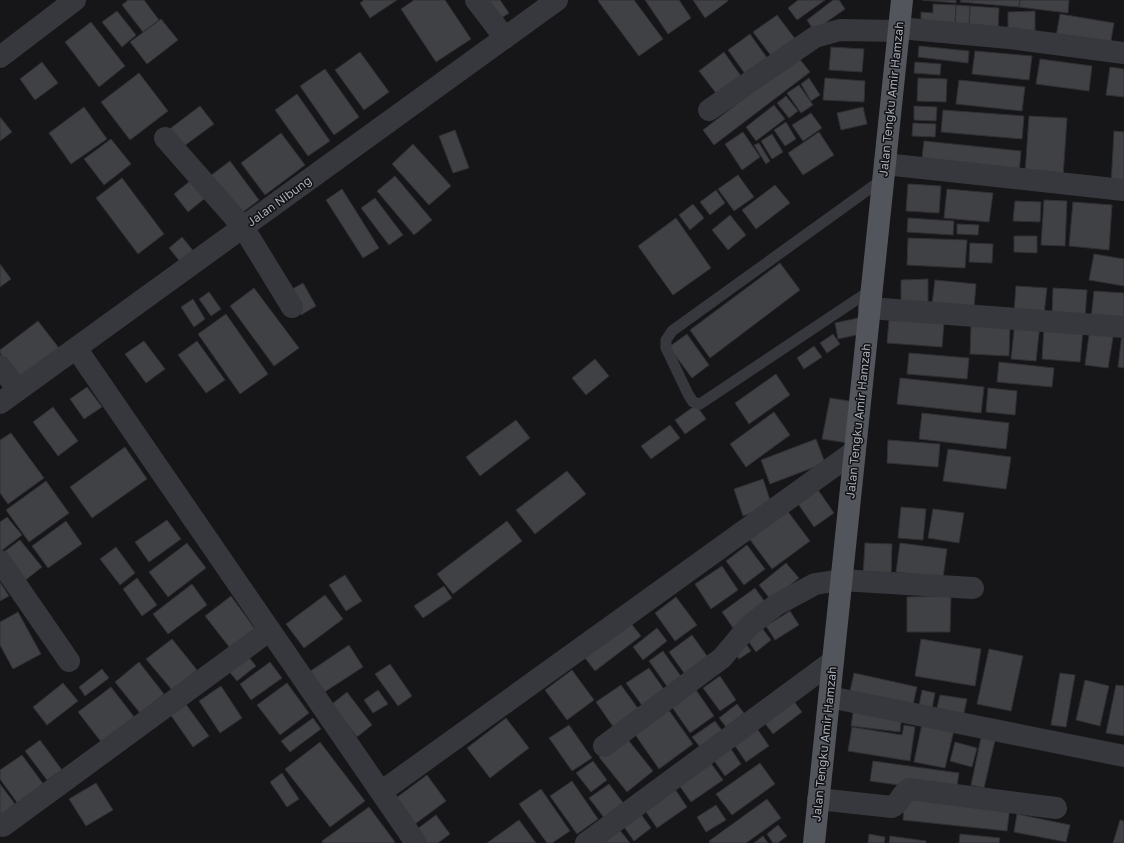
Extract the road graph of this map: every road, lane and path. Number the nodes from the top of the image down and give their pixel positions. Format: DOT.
graph roads {
  1 [pos="75,0"];
  2 [pos="476,0"];
  3 [pos="557,0"];
  4 [pos="902,0"];
  5 [pos="898,29"];
  6 [pos="505,38"];
  7 [pos="1124,53"];
  8 [pos="0,57"];
  9 [pos="709,110"];
  10 [pos="165,138"];
  11 [pos="884,172"];
  12 [pos="1124,190"];
  13 [pos="243,227"];
  14 [pos="870,299"];
  15 [pos="292,307"];
  16 [pos="1124,327"];
  17 [pos="76,348"];
  18 [pos="0,366"];
  19 [pos="18,390"];
  20 [pos="0,403"];
  21 [pos="855,451"];
  22 [pos="0,561"];
  23 [pos="841,580"];
  24 [pos="973,588"];
  25 [pos="270,630"];
  26 [pos="69,660"];
  27 [pos="833,661"];
  28 [pos="829,697"];
  29 [pos="604,746"];
  30 [pos="1124,756"];
  31 [pos="381,792"];
  32 [pos="818,799"];
  33 [pos="1056,808"];
  34 [pos="3,826"];
  35 [pos="416,843"];
  36 [pos="586,843"];
  37 [pos="814,843"];
  1 -- 8 [label="street"];
  2 -- 6 [label="street"];
  3 -- 6 [label="street, Jalan Nibung"];
  4 -- 5 [label="main road, Jalan Tengku Amir Hamzah"];
  5 -- 7 [label="street"];
  5 -- 9 [label="street"];
  5 -- 11 [label="main road, Jalan Tengku Amir Hamzah"];
  6 -- 13 [label="street, Jalan Nibung"];
  10 -- 13 [label="street"];
  11 -- 12 [label="street"];
  11 -- 14 [label="main road, Jalan Tengku Amir Hamzah"];
  11 -- 14 [label="lane"];
  13 -- 15 [label="street"];
  13 -- 17 [label="street, Jalan Nibung"];
  14 -- 16 [label="street"];
  14 -- 21 [label="main road, Jalan Tengku Amir Hamzah"];
  17 -- 19 [label="street, Jalan Nibung"];
  17 -- 25 [label="street"];
  18 -- 19 [label="street"];
  19 -- 20 [label="street, Jalan Nibung"];
  21 -- 23 [label="main road, Jalan Tengku Amir Hamzah"];
  21 -- 31 [label="street"];
  22 -- 26 [label="street"];
  23 -- 24 [label="street"];
  23 -- 27 [label="main road, Jalan Tengku Amir Hamzah"];
  23 -- 29 [label="street"];
  25 -- 31 [label="street"];
  25 -- 34 [label="street"];
  27 -- 28 [label="main road, Jalan Tengku Amir Hamzah"];
  27 -- 36 [label="street"];
  28 -- 30 [label="street"];
  28 -- 32 [label="main road, Jalan Tengku Amir Hamzah"];
  31 -- 35 [label="street"];
  32 -- 33 [label="street"];
  32 -- 37 [label="main road, Jalan Tengku Amir Hamzah"];
}
